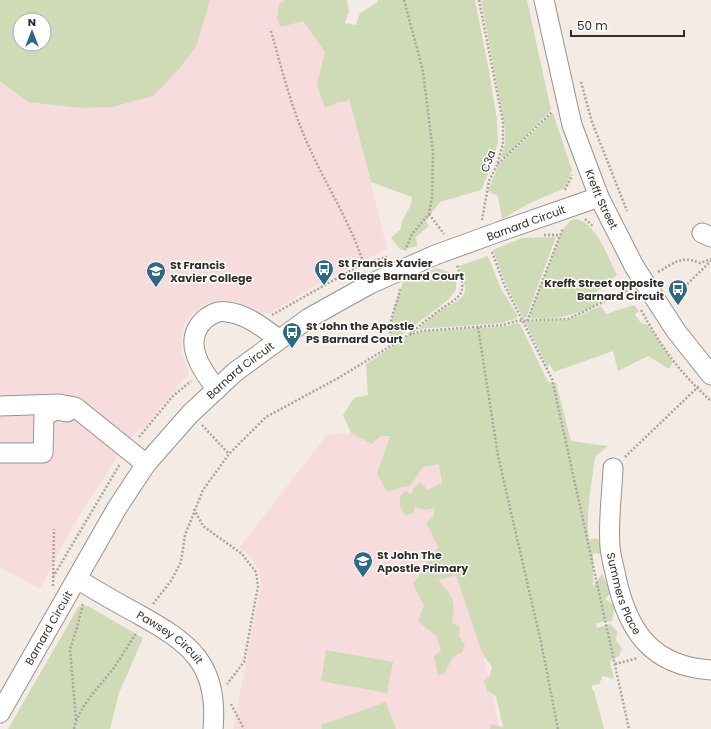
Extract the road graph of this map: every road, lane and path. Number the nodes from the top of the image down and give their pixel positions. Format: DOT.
graph roads {
  1 [pos="404,0"];
  2 [pos="479,0"];
  3 [pos="544,0"];
  4 [pos="271,31"];
  5 [pos="579,74"];
  6 [pos="583,89"];
  7 [pos="567,103"];
  8 [pos="606,159"];
  9 [pos="497,165"];
  10 [pos="588,167"];
  11 [pos="561,194"];
  12 [pos="599,197"];
  13 [pos="429,214"];
  14 [pos="582,218"];
  15 [pos="630,218"];
  16 [pos="566,224"];
  17 [pos="484,227"];
  18 [pos="597,233"];
  19 [pos="445,235"];
  20 [pos="490,247"];
  21 [pos="410,252"];
  22 [pos="389,256"];
  23 [pos="711,260"];
  24 [pos="455,261"];
  25 [pos="364,263"];
  26 [pos="655,274"];
  27 [pos="370,284"];
  28 [pos="400,286"];
  29 [pos="635,286"];
  30 [pos="679,292"];
  31 [pos="652,297"];
  32 [pos="672,298"];
  33 [pos="270,316"];
  34 [pos="527,321"];
  35 [pos="523,322"];
  36 [pos="478,326"];
  37 [pos="408,336"];
  38 [pos="278,339"];
  39 [pos="393,345"];
  40 [pos="711,375"];
  41 [pos="696,388"];
  42 [pos="217,389"];
  43 [pos="711,402"];
  44 [pos="0,406"];
  45 [pos="85,416"];
  46 [pos="0,453"];
  47 [pos="146,464"];
  48 [pos="613,468"];
  49 [pos="194,509"];
  50 [pos="54,529"];
  51 [pos="84,583"];
  52 [pos="52,591"];
  53 [pos="142,618"];
  54 [pos="711,670"];
  55 [pos="223,689"];
  56 [pos="5,692"];
  57 [pos="0,713"];
  58 [pos="76,721"];
  59 [pos="74,729"];
  60 [pos="214,729"];
  61 [pos="558,729"];
  62 [pos="629,729"];
  1 -- 13 [label="path"];
  2 -- 9 [label="path, C3a"];
  3 -- 7 [label="street, Krefft Street"];
  4 -- 25 [label="path"];
  5 -- 6 [label="path"];
  6 -- 7 [label="path"];
  6 -- 8 [label="path"];
  7 -- 9 [label="path"];
  7 -- 10 [label="street, Krefft Street"];
  8 -- 10 [label="path"];
  8 -- 15 [label="path"];
  9 -- 17 [label="path, C3a"];
  10 -- 11 [label="path"];
  10 -- 12 [label="street, Krefft Street"];
  12 -- 27 [label="street, Barnard Circuit, bridge"];
  12 -- 31 [label="street, Krefft Street, bridge"];
  13 -- 19 [label="path"];
  13 -- 21 [label="path"];
  14 -- 18 [label="path"];
  16 -- 34 [label="path"];
  20 -- 35 [label="path"];
  22 -- 25 [label="path"];
  23 -- 26 [label="path"];
  23 -- 30 [label="path"];
  24 -- 37 [label="path"];
  25 -- 27 [label="path"];
  25 -- 33 [label="path"];
  27 -- 38 [label="street, Barnard Circuit"];
  28 -- 39 [label="path"];
  29 -- 34 [label="path"];
  30 -- 31 [label="path"];
  30 -- 32 [label="path"];
  31 -- 40 [label="street, Krefft Street"];
  31 -- 41 [label="path"];
  34 -- 35 [label="path"];
  35 -- 36 [label="path"];
  35 -- 62 [label="path"];
  36 -- 37 [label="path"];
  36 -- 61 [label="path"];
  37 -- 39 [label="path"];
  38 -- 42 [label="street, Barnard Circuit"];
  38 -- 42 [label="street"];
  39 -- 49 [label="path"];
  40 -- 41 [label="path"];
  41 -- 43 [label="path"];
  41 -- 48 [label="path"];
  42 -- 47 [label="street, Barnard Circuit"];
  44 -- 45 [label="street"];
  45 -- 46 [label="street"];
  45 -- 47 [label="street"];
  47 -- 51 [label="street, Barnard Circuit"];
  48 -- 54 [label="street, Summers Place"];
  49 -- 53 [label="path"];
  49 -- 55 [label="path"];
  50 -- 52 [label="path"];
  51 -- 53 [label="street, Pawsey Circuit"];
  51 -- 56 [label="street, Barnard Circuit"];
  51 -- 58 [label="path"];
  53 -- 58 [label="path"];
  53 -- 60 [label="street, Pawsey Circuit"];
  56 -- 57 [label="street, Barnard Circuit"];
  58 -- 59 [label="path"];
}
